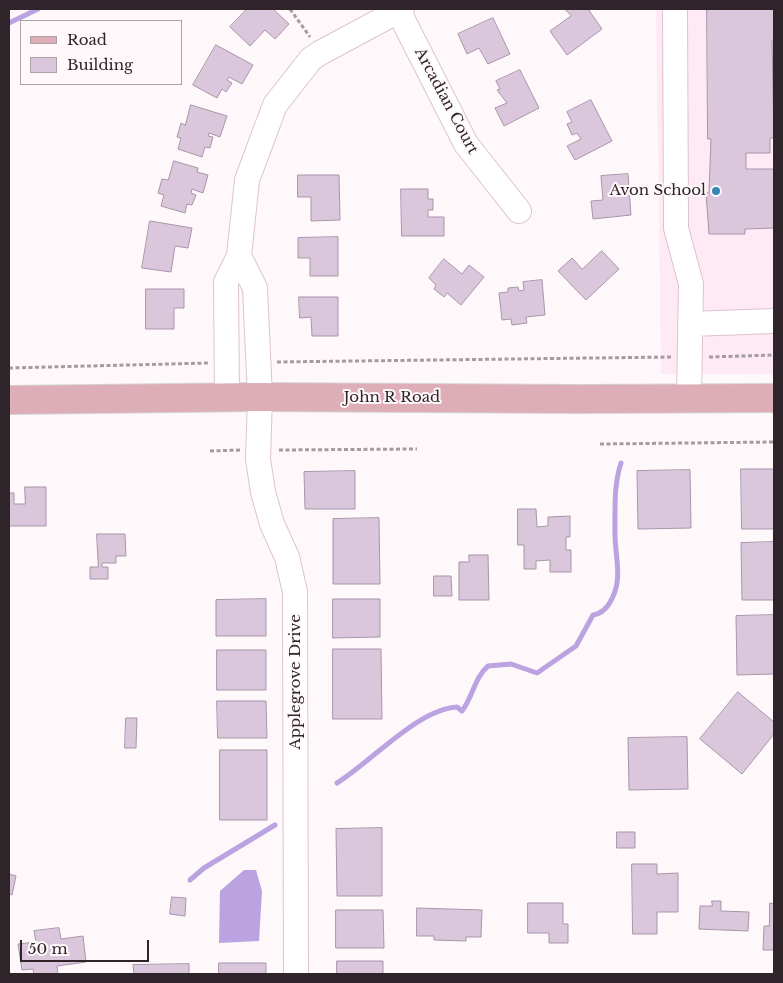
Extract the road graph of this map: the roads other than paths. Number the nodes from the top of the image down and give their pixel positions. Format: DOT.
graph roads {
  1 [pos="675,9"];
  2 [pos="400,10"];
  3 [pos="519,211"];
  4 [pos="239,256"];
  5 [pos="774,322"];
  6 [pos="690,324"];
  7 [pos="260,396"];
  8 [pos="227,397"];
  9 [pos="689,398"];
  10 [pos="774,398"];
  11 [pos="9,400"];
  12 [pos="296,974"];
  1 -- 6 [label="street"];
  2 -- 3 [label="street, Arcadian Court"];
  2 -- 4 [label="street"];
  4 -- 7 [label="street, Applegrove Drive"];
  4 -- 8 [label="street"];
  5 -- 6 [label="street"];
  6 -- 9 [label="street"];
  7 -- 8 [label="main road, John R Road"];
  7 -- 9 [label="main road, John R Road"];
  7 -- 12 [label="street, Applegrove Drive"];
  8 -- 11 [label="main road, John R Road"];
  9 -- 10 [label="main road, John R Road"];
}
